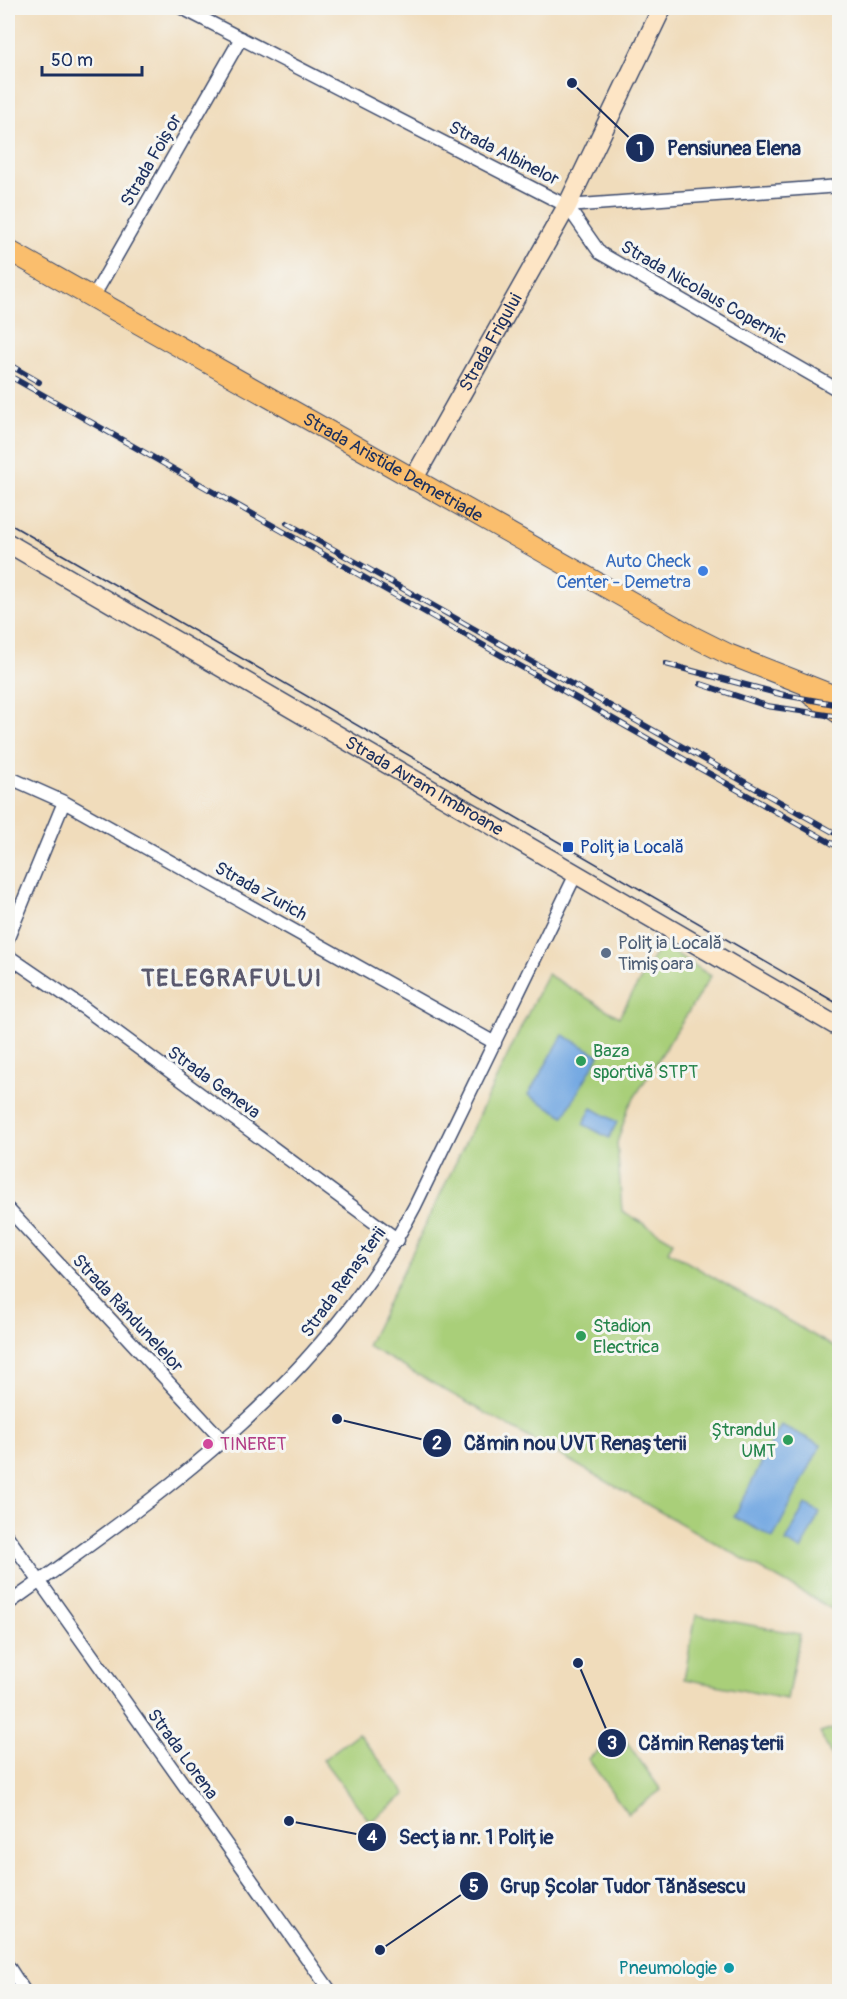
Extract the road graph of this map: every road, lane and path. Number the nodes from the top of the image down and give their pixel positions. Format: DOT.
graph roads {
  1 [pos="182,8"];
  2 [pos="662,8"];
  3 [pos="241,38"];
  4 [pos="840,186"];
  5 [pos="567,206"];
  6 [pos="8,250"];
  7 [pos="92,298"];
  8 [pos="840,391"];
  9 [pos="414,480"];
  10 [pos="8,543"];
  11 [pos="784,677"];
  12 [pos="840,698"];
  13 [pos="840,714"];
  14 [pos="8,777"];
  15 [pos="64,802"];
  16 [pos="575,876"];
  17 [pos="8,938"];
  18 [pos="8,956"];
  19 [pos="840,1028"];
  20 [pos="495,1043"];
  21 [pos="8,1209"];
  22 [pos="398,1240"];
  23 [pos="223,1441"];
  24 [pos="8,1537"];
  25 [pos="38,1582"];
  26 [pos="8,1604"];
  27 [pos="8,1966"];
  28 [pos="25,1992"];
  29 [pos="331,1992"];
  1 -- 3 [label="street, Strada Albinelor"];
  2 -- 5 [label="street, Strada Frigului"];
  3 -- 5 [label="street, Strada Albinelor"];
  3 -- 7 [label="street, Strada Foișor"];
  4 -- 5 [label="street, Strada Albinelor"];
  5 -- 8 [label="street, Strada Nicolaus Copernic"];
  5 -- 9 [label="street, Strada Frigului"];
  6 -- 7 [label="main road, Strada Aristide Demetriade"];
  7 -- 9 [label="main road, Strada Aristide Demetriade"];
  9 -- 11 [label="main road, Strada Aristide Demetriade"];
  10 -- 16 [label="street, Strada Avram Imbroane"];
  11 -- 12 [label="main road, Strada Aristide Demetriade"];
  11 -- 13 [label="main road, Strada Aristide Demetriade"];
  14 -- 15 [label="street, Strada Zurich"];
  15 -- 17 [label="street"];
  15 -- 20 [label="street, Strada Zurich"];
  16 -- 19 [label="street, Strada Avram Imbroane"];
  16 -- 20 [label="street, Strada Renașterii"];
  18 -- 22 [label="street, Strada Geneva"];
  20 -- 22 [label="street, Strada Renașterii"];
  21 -- 23 [label="street, Strada Rândunelelor"];
  22 -- 23 [label="street, Strada Renașterii"];
  23 -- 25 [label="street, Strada Renașterii"];
  24 -- 25 [label="street, Strada Lorena"];
  25 -- 26 [label="street, Strada Renașterii"];
  25 -- 29 [label="street, Strada Lorena"];
  27 -- 28 [label="street"];
}
